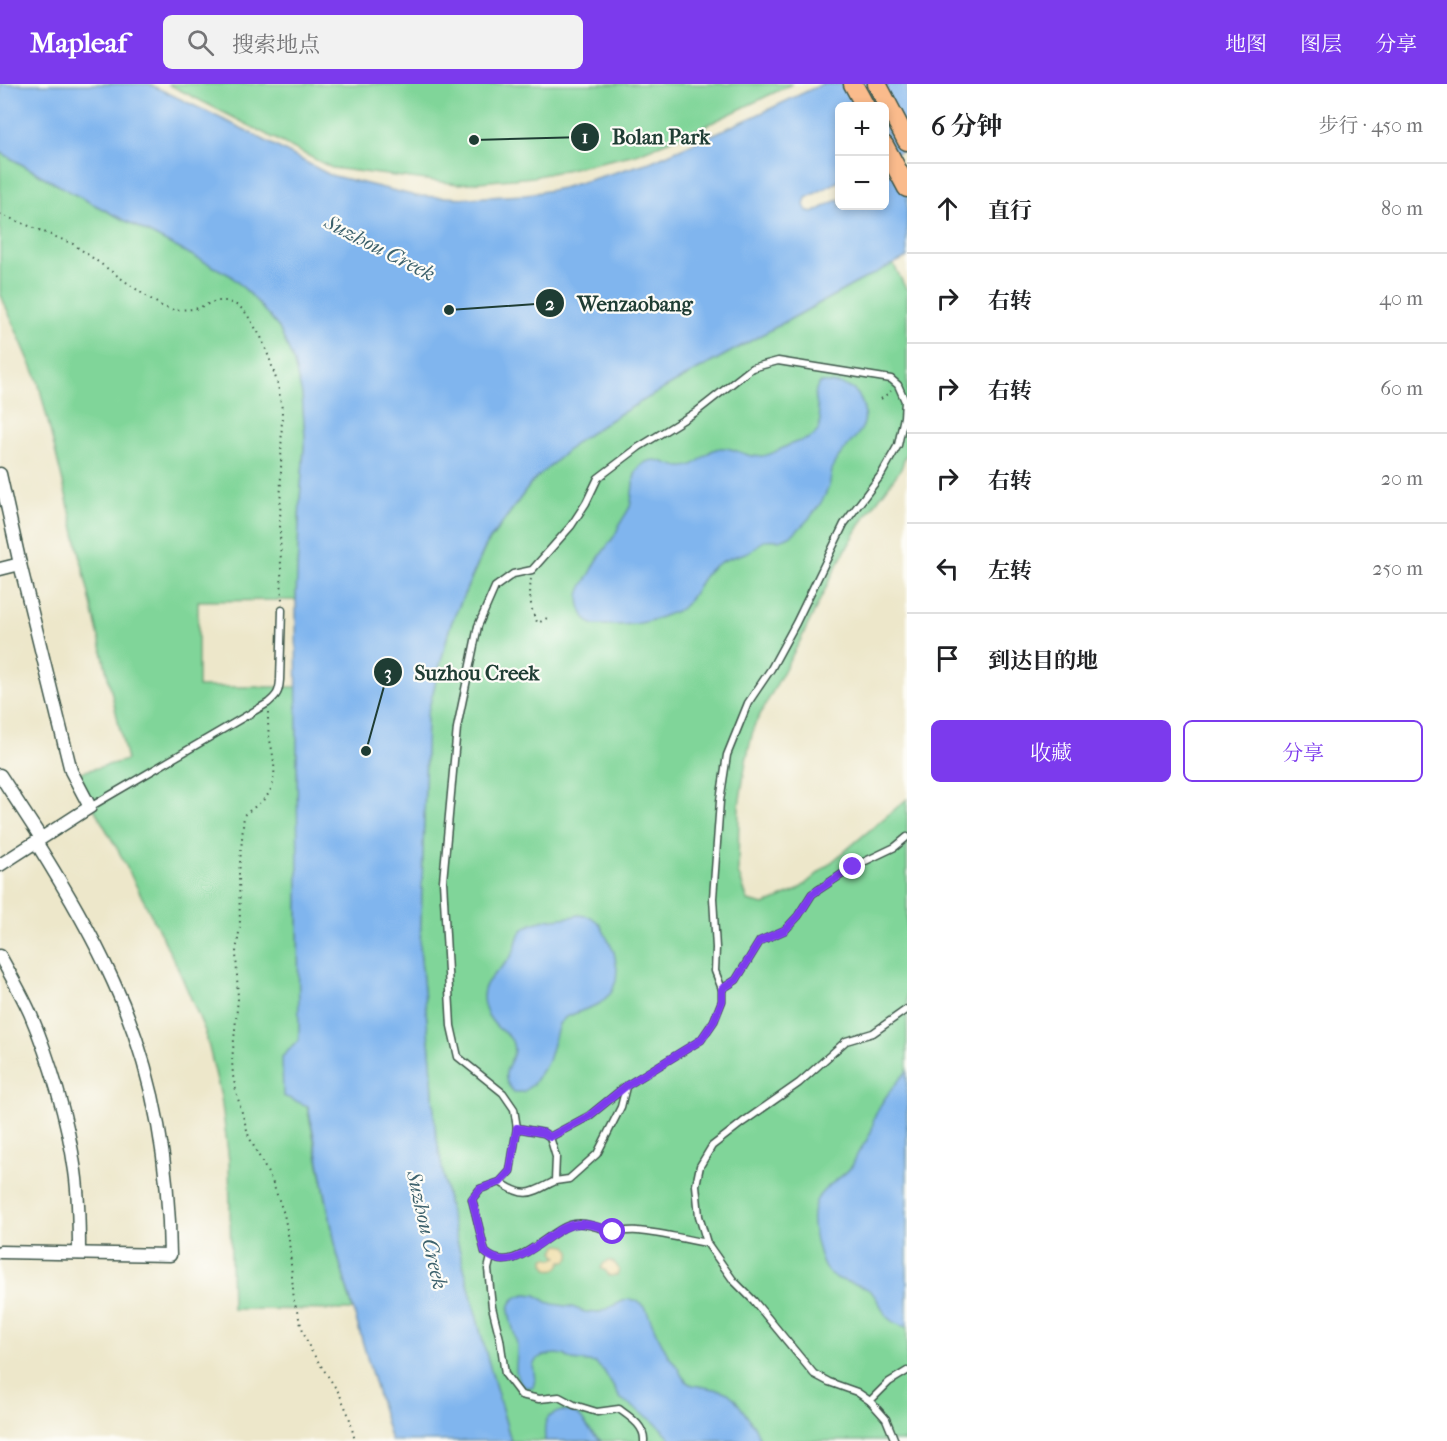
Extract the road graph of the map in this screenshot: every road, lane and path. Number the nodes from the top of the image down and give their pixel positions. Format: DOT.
graph roads {
  1 [pos="853,84"];
  2 [pos="877,84"];
  3 [pos="863,102"];
  4 [pos="907,141"];
  5 [pos="889,153"];
  6 [pos="907,188"];
  7 [pos="0,214"];
  8 [pos="898,385"];
  9 [pos="881,399"];
  10 [pos="0,474"];
  11 [pos="20,564"];
  12 [pos="0,569"];
  13 [pos="532,570"];
  14 [pos="282,610"];
  15 [pos="549,617"];
  16 [pos="268,703"];
  17 [pos="0,775"];
  18 [pos="90,807"];
  19 [pos="907,837"];
  20 [pos="39,840"];
  21 [pos="0,865"];
  22 [pos="0,956"];
  23 [pos="722,989"];
  24 [pos="907,1009"];
  25 [pos="626,1086"];
  26 [pos="517,1128"];
  27 [pos="550,1137"];
  28 [pos="555,1181"];
  29 [pos="500,1182"];
  30 [pos="707,1243"];
  31 [pos="0,1252"];
  32 [pos="80,1253"];
  33 [pos="491,1257"];
  34 [pos="907,1371"];
  35 [pos="870,1401"];
  36 [pos="355,1441"];
  37 [pos="644,1441"];
  38 [pos="895,1441"];
  1 -- 3 [label="main road"];
  2 -- 4 [label="main road"];
  5 -- 6 [label="main road"];
  7 -- 14 [label="path"];
  8 -- 9 [label="path"];
  8 -- 13 [label="lane"];
  8 -- 23 [label="lane"];
  10 -- 11 [label="street"];
  11 -- 12 [label="street"];
  11 -- 18 [label="street"];
  13 -- 15 [label="path"];
  13 -- 26 [label="lane"];
  14 -- 16 [label="lane"];
  16 -- 18 [label="lane"];
  16 -- 36 [label="path"];
  17 -- 20 [label="street"];
  18 -- 20 [label="street"];
  19 -- 23 [label="lane"];
  20 -- 21 [label="street"];
  20 -- 32 [label="street"];
  22 -- 32 [label="street"];
  23 -- 25 [label="lane"];
  24 -- 30 [label="lane"];
  25 -- 27 [label="lane"];
  25 -- 28 [label="lane"];
  26 -- 27 [label="lane"];
  26 -- 29 [label="lane"];
  27 -- 28 [label="lane"];
  28 -- 29 [label="lane"];
  29 -- 33 [label="lane"];
  30 -- 33 [label="lane"];
  30 -- 35 [label="lane"];
  31 -- 32 [label="street"];
  33 -- 37 [label="lane"];
  34 -- 35 [label="lane"];
  35 -- 38 [label="lane"];
}
